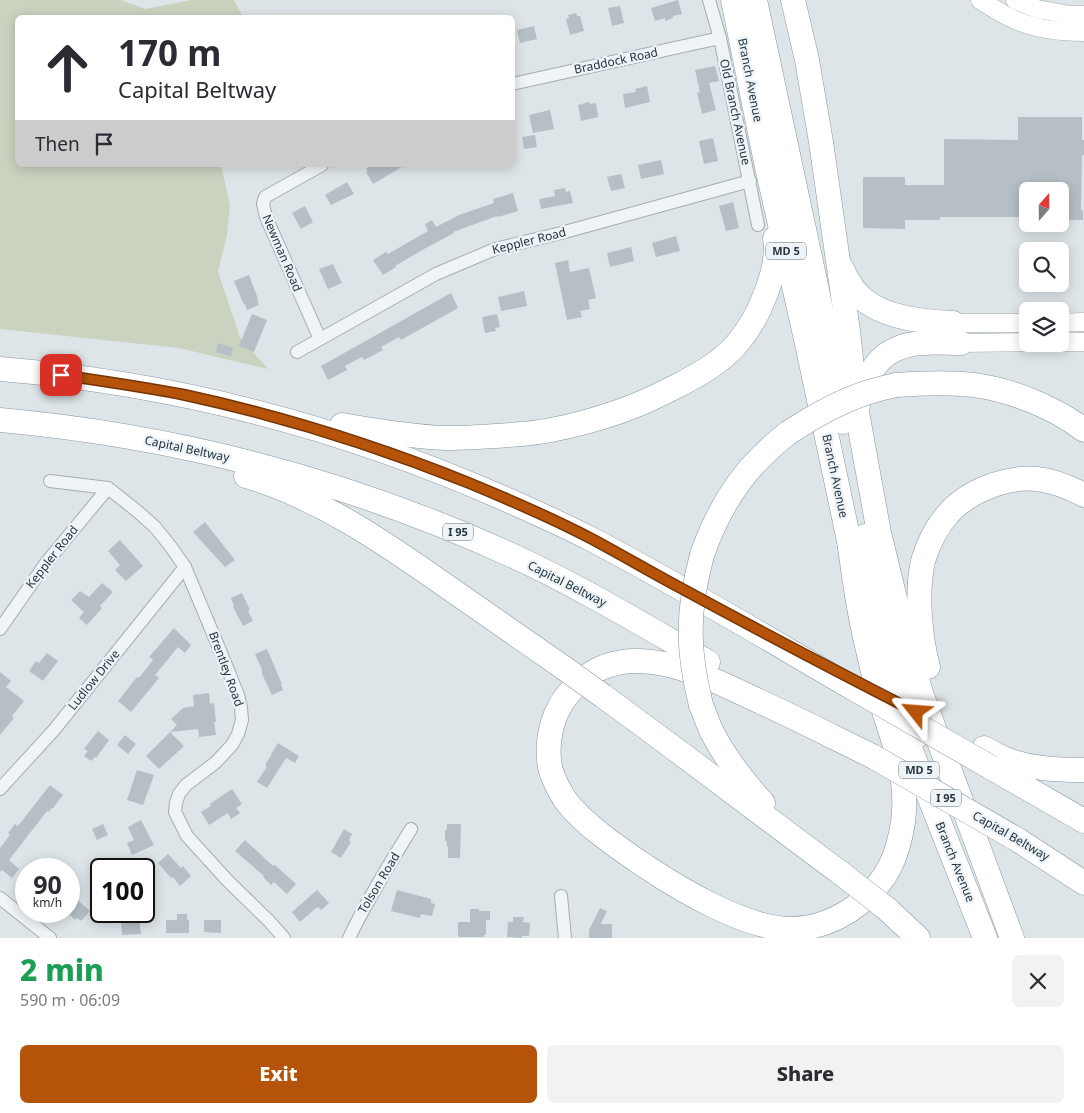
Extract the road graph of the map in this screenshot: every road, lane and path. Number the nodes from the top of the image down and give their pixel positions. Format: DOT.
graph roads {
  1 [pos="709,0"];
  2 [pos="734,0"];
  3 [pos="755,0"];
  4 [pos="793,0"];
  5 [pos="980,0"];
  6 [pos="1015,0"];
  7 [pos="1084,15"];
  8 [pos="1084,32"];
  9 [pos="720,38"];
  10 [pos="515,83"];
  11 [pos="319,167"];
  12 [pos="758,174"];
  13 [pos="758,224"];
  14 [pos="838,258"];
  15 [pos="1084,322"];
  16 [pos="1069,323"];
  17 [pos="1019,324"];
  18 [pos="957,333"];
  19 [pos="320,339"];
  20 [pos="1019,341"];
  21 [pos="1069,342"];
  22 [pos="1084,342"];
  23 [pos="297,352"];
  24 [pos="0,369"];
  25 [pos="184,395"];
  26 [pos="857,412"];
  27 [pos="0,421"];
  28 [pos="1084,430"];
  29 [pos="50,481"];
  30 [pos="108,488"];
  31 [pos="1084,494"];
  32 [pos="849,540"];
  33 [pos="184,567"];
  34 [pos="0,629"];
  35 [pos="874,757"];
  36 [pos="987,758"];
  37 [pos="1084,770"];
  38 [pos="0,789"];
  39 [pos="1084,821"];
  40 [pos="411,829"];
  41 [pos="1018,840"];
  42 [pos="980,849"];
  43 [pos="842,874"];
  44 [pos="1084,878"];
  45 [pos="1084,883"];
  46 [pos="561,896"];
  47 [pos="0,898"];
  48 [pos="985,936"];
  49 [pos="50,938"];
  50 [pos="284,938"];
  51 [pos="349,938"];
  52 [pos="564,938"];
  53 [pos="918,938"];
  54 [pos="1012,938"];
  1 -- 9 [label="street, Old Branch Avenue"];
  2 -- 12 [label="highway, Branch Avenue / MD 5"];
  3 -- 48 [label="highway"];
  4 -- 14 [label="highway, MD 5"];
  5 -- 8 [label="main road"];
  6 -- 7 [label="main road"];
  9 -- 10 [label="street, Braddock Road"];
  9 -- 12 [label="street, Old Branch Avenue"];
  11 -- 19 [label="street, Newman Road"];
  12 -- 13 [label="street, Old Branch Avenue"];
  12 -- 19 [label="street, Keppler Road"];
  12 -- 25 [label="highway"];
  12 -- 32 [label="highway, Branch Avenue / MD 5"];
  14 -- 18 [label="highway"];
  14 -- 26 [label="highway, MD 5"];
  15 -- 16 [label="main road"];
  17 -- 18 [label="main road"];
  18 -- 20 [label="main road"];
  18 -- 26 [label="highway"];
  19 -- 23 [label="street, Keppler Road"];
  21 -- 22 [label="main road"];
  24 -- 25 [label="highway"];
  25 -- 36 [label="highway, bridge"];
  26 -- 42 [label="highway, MD 5"];
  27 -- 35 [label="highway, Capital Beltway / I 95"];
  27 -- 43 [label="highway, bridge"];
  28 -- 43 [label="highway, bridge"];
  29 -- 30 [label="street"];
  30 -- 33 [label="street, Brentley Road"];
  30 -- 34 [label="street, Keppler Road"];
  31 -- 42 [label="highway"];
  32 -- 35 [label="highway"];
  32 -- 48 [label="highway, Branch Avenue / MD 5"];
  33 -- 38 [label="street, Ludlow Drive"];
  33 -- 50 [label="street, Brentley Road"];
  35 -- 41 [label="highway, Capital Beltway / I 95, bridge"];
  36 -- 37 [label="highway"];
  36 -- 39 [label="highway"];
  40 -- 51 [label="street, Tolson Road"];
  41 -- 44 [label="highway, Capital Beltway / I 95"];
  41 -- 45 [label="highway"];
  42 -- 54 [label="highway, MD 5"];
  43 -- 53 [label="highway, bridge"];
  46 -- 52 [label="street"];
  47 -- 49 [label="street"];
}
